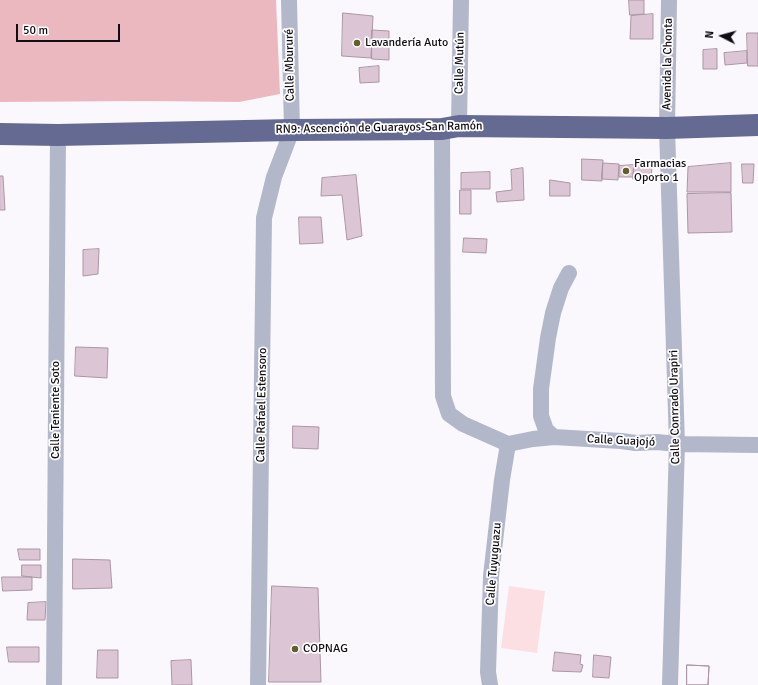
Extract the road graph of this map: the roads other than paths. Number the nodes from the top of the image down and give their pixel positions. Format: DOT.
graph roads {
  1 [pos="289,0"];
  2 [pos="461,0"];
  3 [pos="669,0"];
  4 [pos="758,125"];
  5 [pos="450,128"];
  6 [pos="667,128"];
  7 [pos="292,130"];
  8 [pos="0,134"];
  9 [pos="58,135"];
  10 [pos="569,273"];
  11 [pos="554,437"];
  12 [pos="508,444"];
  13 [pos="677,444"];
  14 [pos="758,446"];
  15 [pos="54,685"];
  16 [pos="258,685"];
  17 [pos="490,685"];
  18 [pos="670,685"];
  1 -- 7 [label="street, Calle Mbururé"];
  2 -- 5 [label="street, Calle Mutún"];
  3 -- 6 [label="street, Avenida la Chonta"];
  4 -- 6 [label="highway, RN9: Ascención de Guarayos-San Ramón"];
  5 -- 6 [label="highway, RN9: Ascención de Guarayos-San Ramón"];
  5 -- 7 [label="highway, RN9: Ascención de Guarayos-San Ramón"];
  5 -- 12 [label="street, Calle Mutún"];
  6 -- 13 [label="street, Calle Conrrado Urapiri"];
  7 -- 9 [label="highway, RN9: Ascención de Guarayos-San Ramón"];
  7 -- 16 [label="street, Calle Rafael Estensoro"];
  8 -- 9 [label="highway, RN9: Ascención de Guarayos-San Ramón"];
  9 -- 15 [label="street, Calle Teniente Soto"];
  10 -- 11 [label="street"];
  11 -- 12 [label="street, Calle Guajojó"];
  11 -- 13 [label="street, Calle Guajojó"];
  12 -- 17 [label="street, Calle Tuyuguazu"];
  13 -- 14 [label="street, Calle Guajojó"];
  13 -- 18 [label="street, Calle Conrrado Urapiri"];
}
